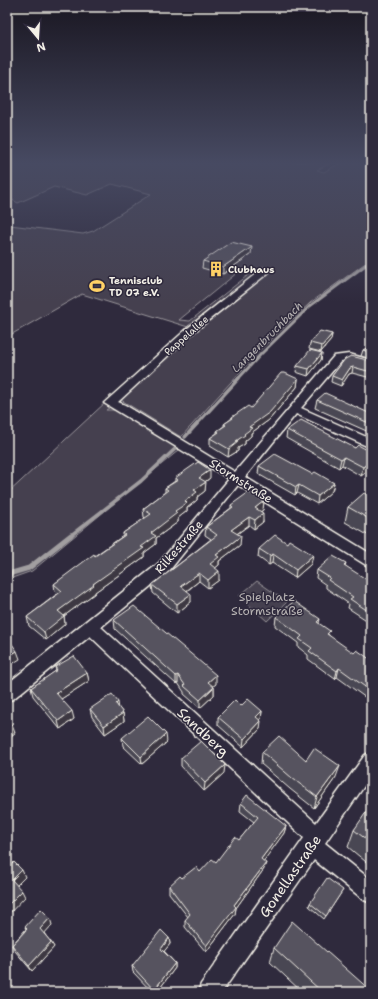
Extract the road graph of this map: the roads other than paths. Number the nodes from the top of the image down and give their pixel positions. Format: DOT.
graph roads {
  1 [pos="265,271"];
  2 [pos="371,363"];
  3 [pos="110,403"];
  4 [pos="294,409"];
  5 [pos="371,444"];
  6 [pos="237,478"];
  7 [pos="371,561"];
  8 [pos="90,627"];
  9 [pos="7,694"];
  10 [pos="371,761"];
  11 [pos="314,841"];
  12 [pos="371,893"];
  13 [pos="209,992"];
  1 -- 3 [label="street, Pappelallee"];
  2 -- 4 [label="street, Rilkestraße"];
  3 -- 6 [label="street, Stormstraße"];
  4 -- 5 [label="street"];
  4 -- 6 [label="street, Rilkestraße"];
  6 -- 7 [label="street, Stormstraße"];
  6 -- 8 [label="street, Rilkestraße"];
  8 -- 9 [label="street, Rilkestraße"];
  8 -- 11 [label="street, Sandberg"];
  10 -- 11 [label="street, Gonellastraße"];
  11 -- 12 [label="street, Sandberg"];
  11 -- 13 [label="street, Gonellastraße"];
}
